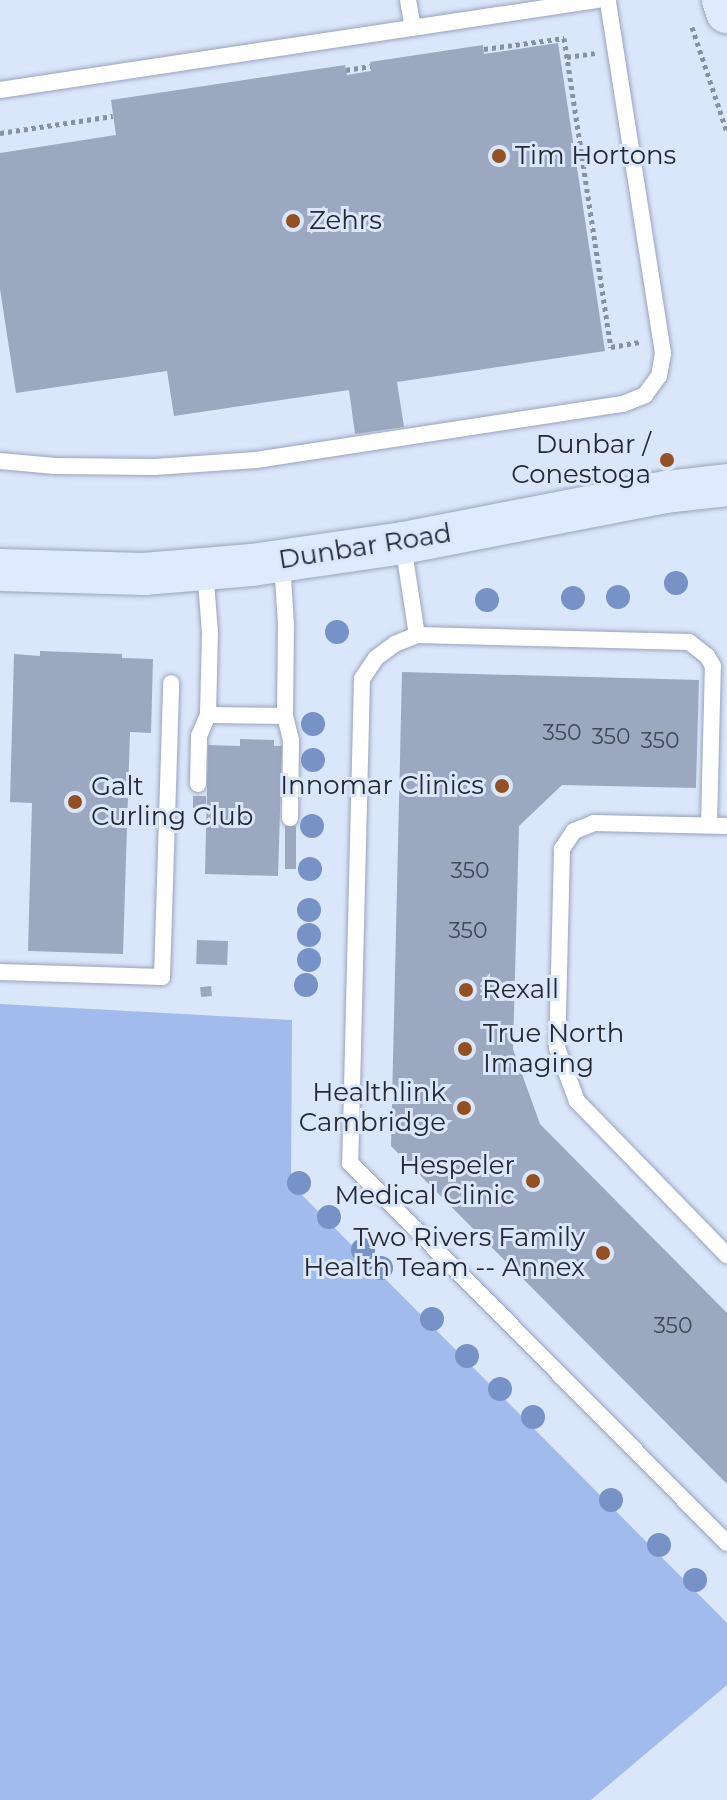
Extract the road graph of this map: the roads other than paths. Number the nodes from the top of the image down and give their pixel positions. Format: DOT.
graph roads {
  1 [pos="408,0"];
  2 [pos="598,0"];
  3 [pos="608,0"];
  4 [pos="413,28"];
  5 [pos="0,90"];
  6 [pos="0,461"];
  7 [pos="727,485"];
  8 [pos="403,543"];
  9 [pos="282,561"];
  10 [pos="204,569"];
  11 [pos="0,570"];
  12 [pos="417,635"];
  13 [pos="171,683"];
  14 [pos="208,715"];
  15 [pos="285,716"];
  16 [pos="198,784"];
  17 [pos="290,818"];
  18 [pos="709,825"];
  19 [pos="727,826"];
  20 [pos="0,972"];
  21 [pos="727,1255"];
  22 [pos="727,1543"];
  1 -- 4 [label="lane"];
  2 -- 4 [label="lane"];
  3 -- 6 [label="lane"];
  4 -- 5 [label="lane"];
  7 -- 8 [label="street, Dunbar Road"];
  8 -- 9 [label="street, Dunbar Road"];
  8 -- 12 [label="lane"];
  9 -- 10 [label="street, Dunbar Road"];
  9 -- 15 [label="lane"];
  10 -- 11 [label="street, Dunbar Road"];
  10 -- 14 [label="lane"];
  12 -- 18 [label="lane"];
  12 -- 22 [label="lane"];
  13 -- 20 [label="lane"];
  14 -- 15 [label="lane"];
  14 -- 16 [label="lane"];
  15 -- 17 [label="lane"];
  18 -- 19 [label="lane"];
  18 -- 21 [label="lane"];
}
